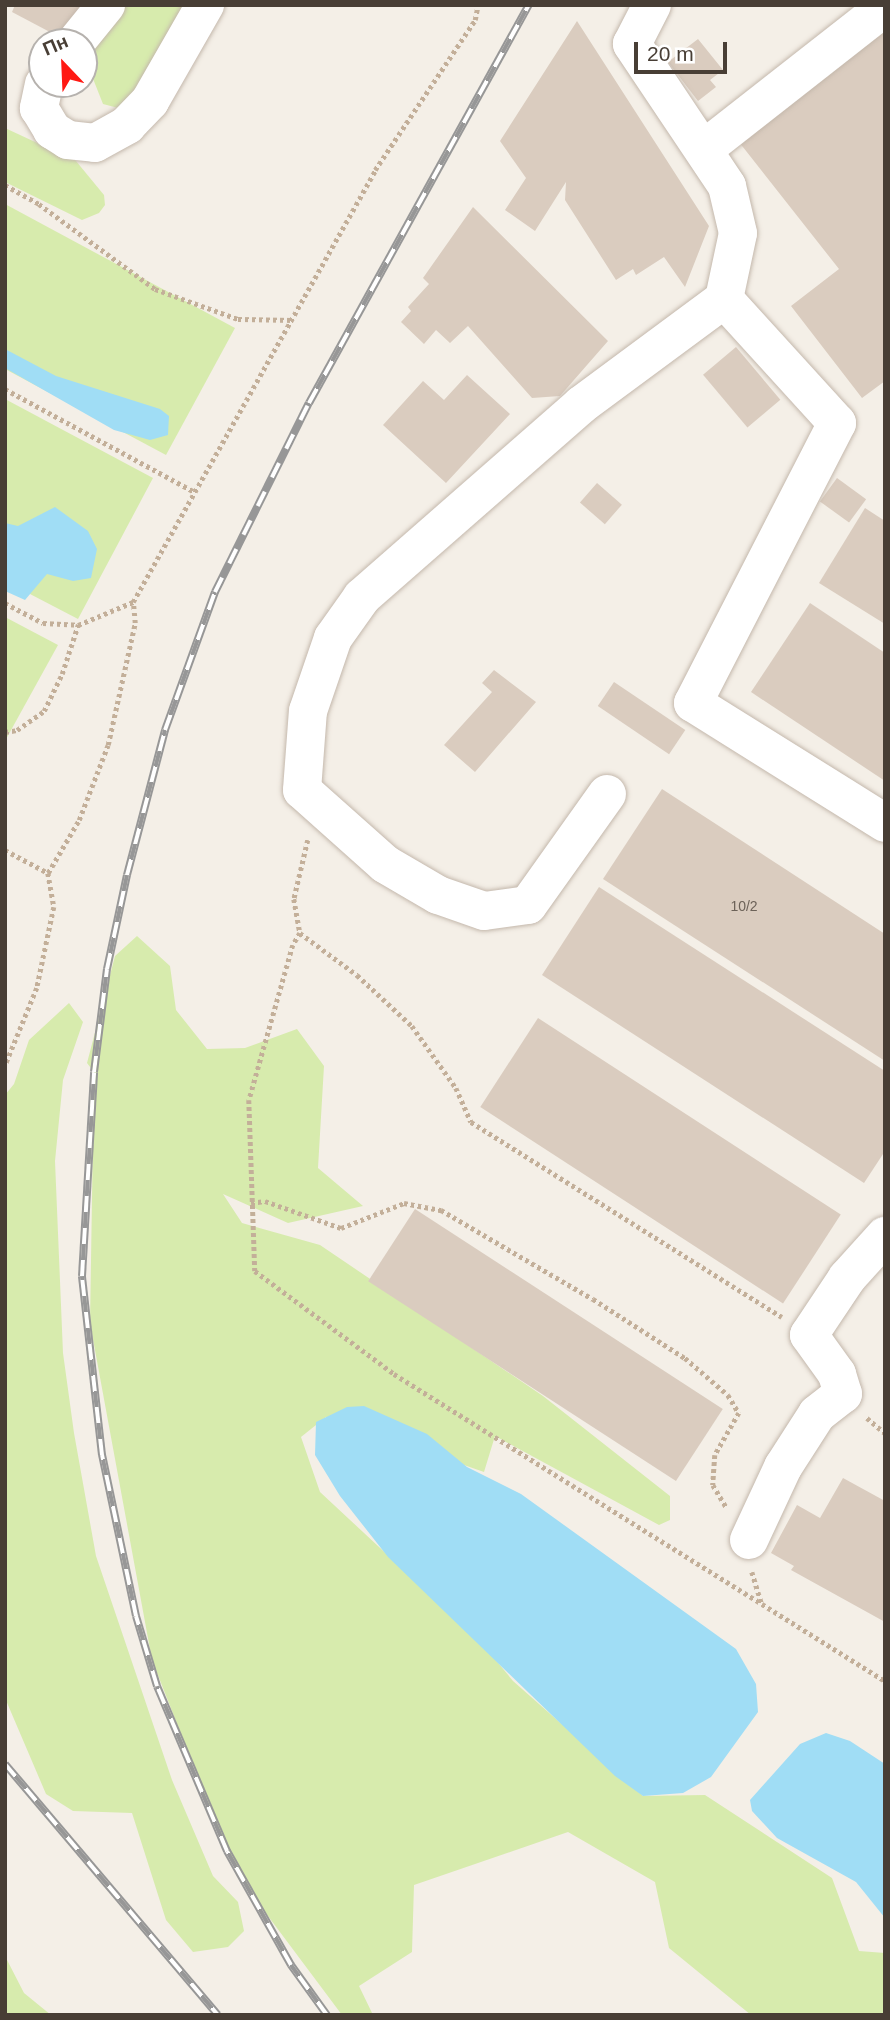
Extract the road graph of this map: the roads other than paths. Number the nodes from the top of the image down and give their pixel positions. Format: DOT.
graph roads {
  1 [pos="106,5"];
  2 [pos="205,5"];
  3 [pos="652,5"];
  4 [pos="885,8"];
  5 [pos="87,28"];
  6 [pos="41,98"];
  7 [pos="704,149"];
  8 [pos="724,299"];
  9 [pos="607,794"];
  10 [pos="885,823"];
  11 [pos="885,1236"];
  12 [pos="749,1540"];
  1 -- 5 [label="lane"];
  2 -- 6 [label="lane"];
  3 -- 7 [label="lane"];
  4 -- 7 [label="lane"];
  7 -- 8 [label="lane"];
  8 -- 9 [label="lane"];
  8 -- 10 [label="lane"];
  11 -- 12 [label="lane"];
}
